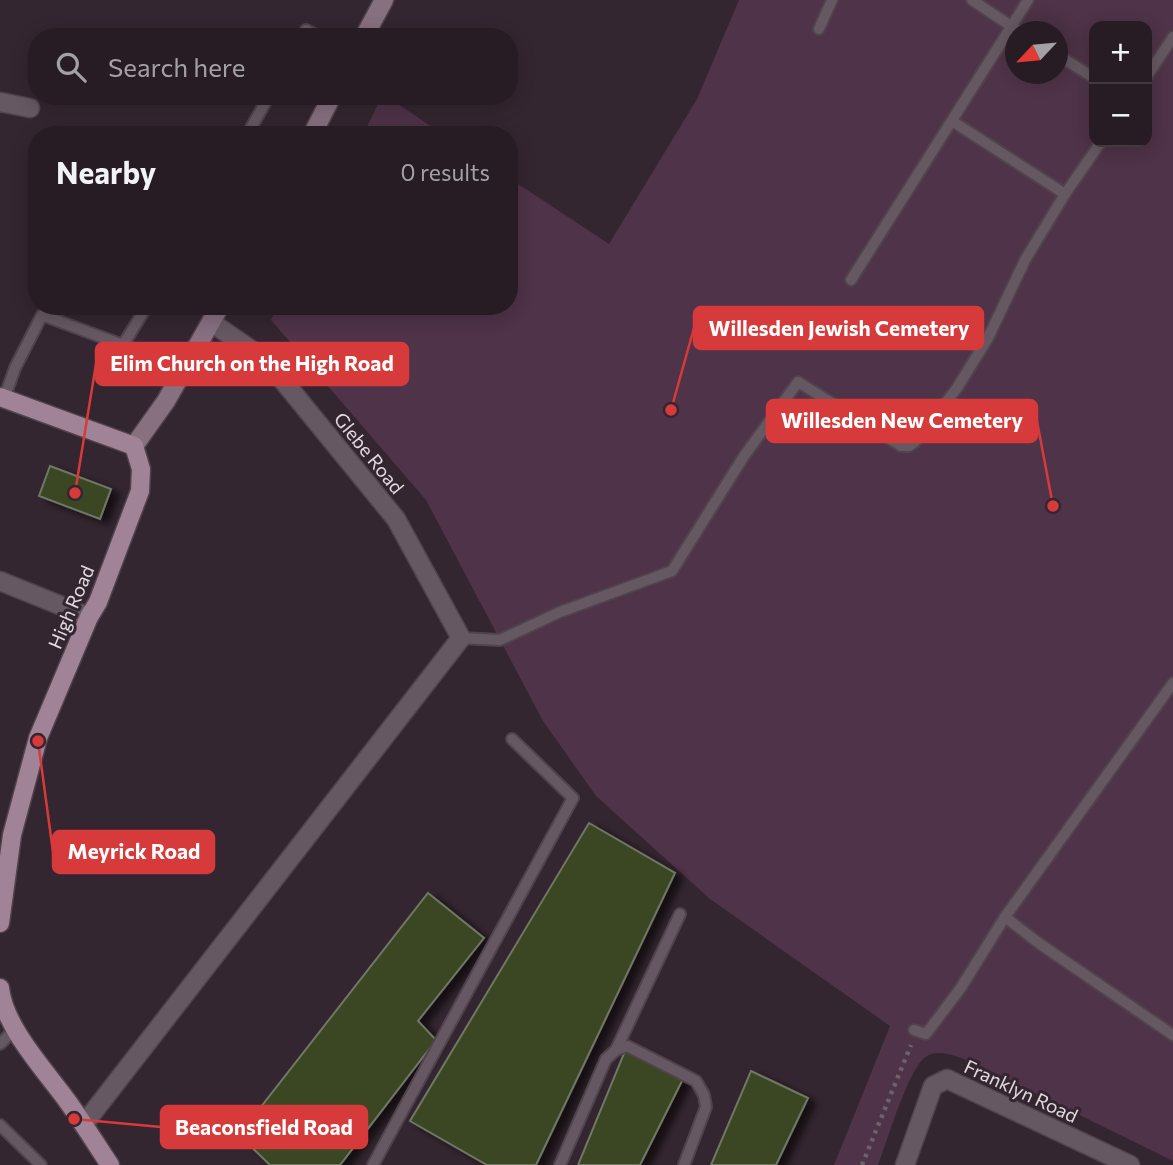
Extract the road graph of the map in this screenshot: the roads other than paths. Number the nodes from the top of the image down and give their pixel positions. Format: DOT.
graph roads {
  1 [pos="384,0"];
  2 [pos="832,0"];
  3 [pos="972,0"];
  4 [pos="1028,0"];
  5 [pos="1019,21"];
  6 [pos="1005,22"];
  7 [pos="369,28"];
  8 [pos="819,29"];
  9 [pos="1173,37"];
  10 [pos="1005,45"];
  11 [pos="1068,61"];
  12 [pos="1152,68"];
  13 [pos="1089,75"];
  14 [pos="0,102"];
  15 [pos="264,105"];
  16 [pos="327,105"];
  17 [pos="30,108"];
  18 [pos="952,121"];
  19 [pos="252,126"];
  20 [pos="317,126"];
  21 [pos="1098,147"];
  22 [pos="1065,194"];
  23 [pos="852,281"];
  24 [pos="42,315"];
  25 [pos="42,315"];
  26 [pos="141,315"];
  27 [pos="215,315"];
  28 [pos="211,322"];
  29 [pos="2,398"];
  30 [pos="134,446"];
  31 [pos="0,581"];
  32 [pos="89,617"];
  33 [pos="461,638"];
  34 [pos="1173,683"];
  35 [pos="512,739"];
  36 [pos="6,834"];
  37 [pos="680,915"];
  38 [pos="1005,917"];
  39 [pos="0,923"];
  40 [pos="0,997"];
  41 [pos="15,1029"];
  42 [pos="915,1030"];
  43 [pos="1173,1035"];
  44 [pos="0,1044"];
  45 [pos="615,1050"];
  46 [pos="84,1124"];
  47 [pos="0,1125"];
  48 [pos="41,1165"];
  49 [pos="110,1165"];
  50 [pos="373,1165"];
  51 [pos="560,1165"];
  52 [pos="684,1165"];
  53 [pos="905,1165"];
  54 [pos="1130,1165"];
  1 -- 7 [label="street"];
  2 -- 8 [label="lane"];
  3 -- 6 [label="lane"];
  4 -- 5 [label="lane"];
  9 -- 12 [label="lane"];
  10 -- 18 [label="lane"];
  11 -- 13 [label="lane"];
  14 -- 17 [label="street"];
  15 -- 19 [label="lane"];
  16 -- 20 [label="street"];
  18 -- 22 [label="lane"];
  18 -- 23 [label="lane"];
  21 -- 22 [label="lane"];
  22 -- 33 [label="lane"];
  24 -- 29 [label="lane"];
  25 -- 26 [label="lane"];
  27 -- 28 [label="street"];
  28 -- 30 [label="street"];
  28 -- 33 [label="street, Glebe Road"];
  29 -- 30 [label="main road"];
  30 -- 32 [label="main road, High Road"];
  31 -- 32 [label="street"];
  32 -- 36 [label="main road, High Road"];
  33 -- 46 [label="street"];
  34 -- 38 [label="lane"];
  35 -- 50 [label="lane"];
  36 -- 39 [label="main road, High Road"];
  37 -- 45 [label="lane"];
  38 -- 42 [label="lane"];
  38 -- 43 [label="lane"];
  40 -- 41 [label="main road"];
  41 -- 44 [label="lane"];
  41 -- 46 [label="main road"];
  45 -- 51 [label="lane"];
  45 -- 52 [label="lane"];
  46 -- 49 [label="main road"];
  47 -- 48 [label="lane"];
  53 -- 54 [label="street, Franklyn Road"];
}
